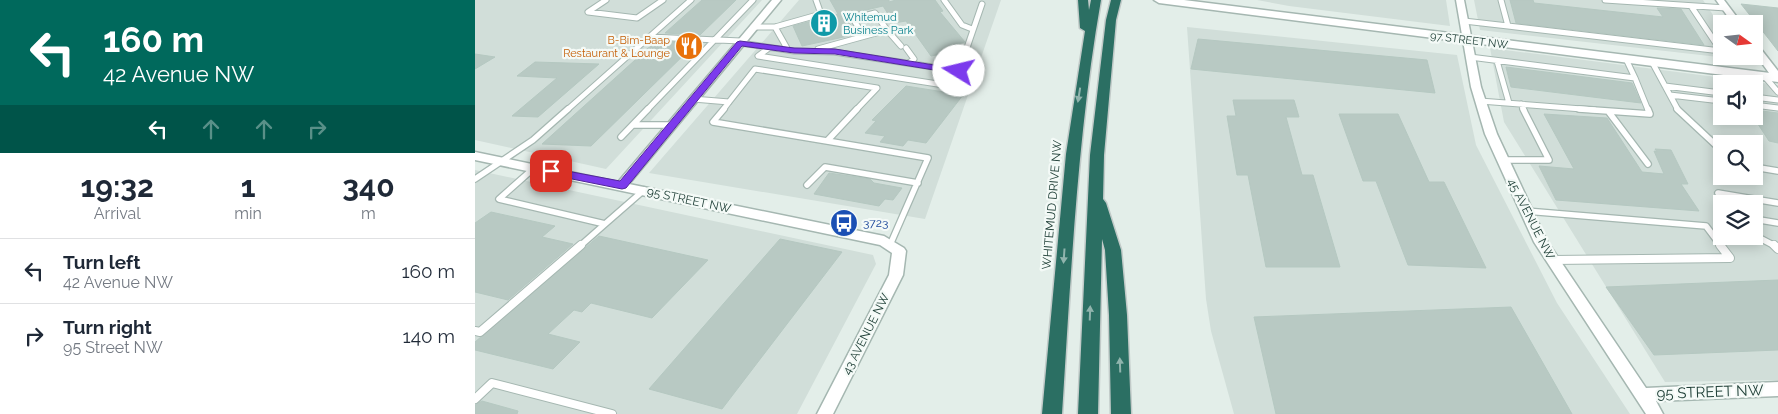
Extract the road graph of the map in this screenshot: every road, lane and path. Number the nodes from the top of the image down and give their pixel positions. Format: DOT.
graph roads {
  1 [pos="606,0"];
  2 [pos="663,0"];
  3 [pos="691,0"];
  4 [pos="753,0"];
  5 [pos="777,0"];
  6 [pos="816,0"];
  7 [pos="944,0"];
  8 [pos="1083,0"];
  9 [pos="1096,0"];
  10 [pos="1116,0"];
  11 [pos="1125,0"];
  12 [pos="1163,0"];
  13 [pos="1460,0"];
  14 [pos="1501,0"];
  15 [pos="1605,0"];
  16 [pos="1669,0"];
  17 [pos="1691,3"];
  18 [pos="982,4"];
  19 [pos="1723,4"];
  20 [pos="1731,15"];
  21 [pos="1111,20"];
  22 [pos="1464,21"];
  23 [pos="1508,26"];
  24 [pos="753,27"];
  25 [pos="775,27"];
  26 [pos="972,29"];
  27 [pos="887,30"];
  28 [pos="864,36"];
  29 [pos="649,37"];
  30 [pos="1713,38"];
  31 [pos="716,39"];
  32 [pos="1467,40"];
  33 [pos="741,42"];
  34 [pos="1087,46"];
  35 [pos="769,48"];
  36 [pos="787,50"];
  37 [pos="1713,50"];
  38 [pos="809,51"];
  39 [pos="1470,57"];
  40 [pos="1626,59"];
  41 [pos="1497,60"];
  42 [pos="1652,62"];
  43 [pos="1763,62"];
  44 [pos="909,64"];
  45 [pos="1765,76"];
  46 [pos="1635,78"];
  47 [pos="1778,78"];
  48 [pos="944,85"];
  49 [pos="1665,86"];
  50 [pos="1713,91"];
  51 [pos="1778,92"];
  52 [pos="1670,95"];
  53 [pos="1763,98"];
  54 [pos="693,99"];
  55 [pos="1713,100"];
  56 [pos="1778,100"];
  57 [pos="1480,101"];
  58 [pos="729,102"];
  59 [pos="1509,103"];
  60 [pos="1521,104"];
  61 [pos="1763,106"];
  62 [pos="1778,108"];
  63 [pos="1608,111"];
  64 [pos="634,124"];
  65 [pos="671,125"];
  66 [pos="621,137"];
  67 [pos="827,141"];
  68 [pos="1713,143"];
  69 [pos="475,156"];
  70 [pos="1502,160"];
  71 [pos="500,161"];
  72 [pos="1648,164"];
  73 [pos="533,168"];
  74 [pos="1763,168"];
  75 [pos="1778,171"];
  76 [pos="475,178"];
  77 [pos="918,183"];
  78 [pos="622,185"];
  79 [pos="807,185"];
  80 [pos="644,190"];
  81 [pos="1095,191"];
  82 [pos="1720,195"];
  83 [pos="1730,195"];
  84 [pos="1763,200"];
  85 [pos="1778,203"];
  86 [pos="1526,211"];
  87 [pos="1763,220"];
  88 [pos="1778,223"];
  89 [pos="605,224"];
  90 [pos="1763,239"];
  91 [pos="1777,246"];
  92 [pos="895,248"];
  93 [pos="1552,260"];
  94 [pos="477,333"];
  95 [pos="1778,389"];
  96 [pos="1642,395"];
  97 [pos="475,399"];
  98 [pos="612,414"];
  99 [pos="825,414"];
  100 [pos="1052,414"];
  101 [pos="1087,414"];
  102 [pos="1121,414"];
  103 [pos="1655,414"];
  1 -- 2 [label="lane"];
  3 -- 29 [label="lane"];
  4 -- 31 [label="lane"];
  5 -- 24 [label="street"];
  6 -- 25 [label="lane"];
  7 -- 26 [label="lane"];
  8 -- 34 [label="highway"];
  9 -- 34 [label="highway, WHITEMUD DRIVE NW"];
  10 -- 21 [label="highway"];
  11 -- 21 [label="highway"];
  12 -- 32 [label="street, 97 STREET NW"];
  13 -- 22 [label="street, 45 AVENUE NW"];
  14 -- 23 [label="lane"];
  15 -- 17 [label="lane"];
  16 -- 17 [label="lane"];
  17 -- 19 [label="lane"];
  17 -- 30 [label="lane"];
  18 -- 26 [label="lane"];
  19 -- 20 [label="street"];
  21 -- 81 [label="highway"];
  22 -- 23 [label="lane"];
  22 -- 32 [label="street, 45 AVENUE NW"];
  23 -- 37 [label="lane"];
  24 -- 25 [label="lane"];
  24 -- 33 [label="street"];
  25 -- 36 [label="lane"];
  26 -- 44 [label="lane"];
  27 -- 28 [label="lane"];
  27 -- 28 [label="lane"];
  27 -- 44 [label="lane"];
  28 -- 38 [label="lane"];
  29 -- 31 [label="lane"];
  29 -- 71 [label="lane"];
  31 -- 33 [label="lane"];
  31 -- 64 [label="lane"];
  32 -- 39 [label="street, 45 AVENUE NW"];
  32 -- 40 [label="street, 97 STREET NW"];
  33 -- 35 [label="lane"];
  33 -- 54 [label="street"];
  34 -- 100 [label="highway, WHITEMUD DRIVE NW, one-way"];
  35 -- 36 [label="lane"];
  35 -- 48 [label="lane"];
  36 -- 38 [label="lane"];
  38 -- 44 [label="lane"];
  39 -- 41 [label="lane"];
  39 -- 57 [label="street, 45 AVENUE NW"];
  40 -- 42 [label="street, 97 STREET NW"];
  40 -- 46 [label="lane"];
  41 -- 46 [label="lane"];
  41 -- 59 [label="lane"];
  42 -- 45 [label="street, 97 STREET NW"];
  42 -- 49 [label="lane"];
  43 -- 47 [label="street"];
  45 -- 47 [label="street, 97 STREET NW"];
  45 -- 51 [label="lane"];
  46 -- 63 [label="lane"];
  49 -- 50 [label="lane"];
  49 -- 52 [label="lane"];
  52 -- 55 [label="lane"];
  52 -- 68 [label="lane"];
  53 -- 56 [label="lane"];
  54 -- 58 [label="lane"];
  54 -- 65 [label="street"];
  57 -- 59 [label="lane"];
  57 -- 70 [label="street, 45 AVENUE NW"];
  58 -- 67 [label="lane"];
  58 -- 67 [label="lane"];
  59 -- 60 [label="lane"];
  60 -- 63 [label="lane"];
  60 -- 70 [label="lane"];
  61 -- 62 [label="lane"];
  63 -- 72 [label="lane"];
  64 -- 65 [label="lane"];
  64 -- 66 [label="lane"];
  65 -- 78 [label="street"];
  67 -- 77 [label="lane"];
  69 -- 71 [label="street, 95 STREET NW"];
  70 -- 86 [label="street, 45 AVENUE NW"];
  71 -- 73 [label="street, 95 STREET NW"];
  71 -- 76 [label="lane"];
  73 -- 78 [label="street, 95 STREET NW"];
  73 -- 89 [label="lane"];
  74 -- 75 [label="lane"];
  77 -- 79 [label="lane"];
  77 -- 92 [label="lane"];
  78 -- 80 [label="street, 95 STREET NW"];
  80 -- 89 [label="lane"];
  80 -- 92 [label="street, 95 STREET NW"];
  101 -- 81 [label="highway, one-way"];
  102 -- 81 [label="highway, one-way"];
  82 -- 83 [label="lane"];
  84 -- 85 [label="lane"];
  86 -- 93 [label="street, 45 AVENUE NW"];
  86 -- 93 [label="lane"];
  87 -- 88 [label="lane"];
  89 -- 94 [label="lane"];
  90 -- 91 [label="lane"];
  92 -- 99 [label="street, 43 AVENUE NW"];
  93 -- 96 [label="street, 45 AVENUE NW"];
  95 -- 96 [label="street, 95 STREET NW"];
  96 -- 103 [label="street, 45 AVENUE NW"];
  97 -- 98 [label="lane"];
}
